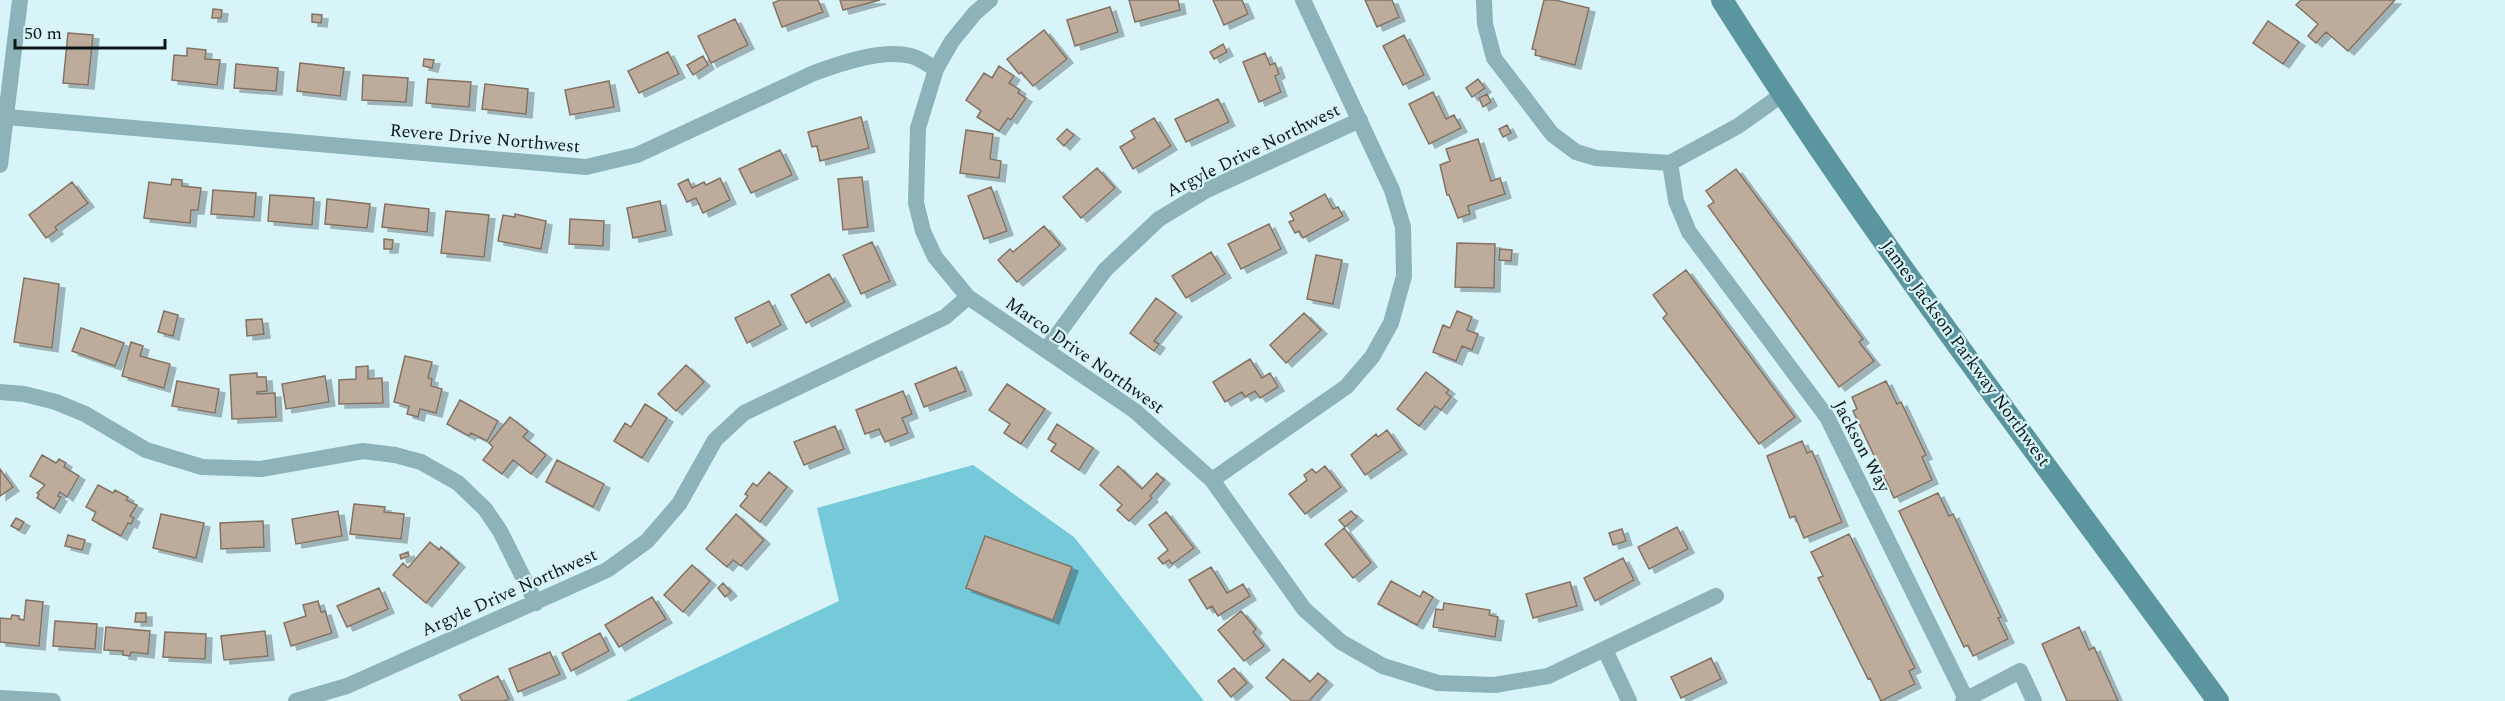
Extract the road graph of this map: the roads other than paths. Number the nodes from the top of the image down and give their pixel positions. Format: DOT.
graph roads {
  1 [pos="20,0"];
  2 [pos="990,0"];
  3 [pos="1303,0"];
  4 [pos="1484,0"];
  5 [pos="1722,0"];
  6 [pos="936,69"];
  7 [pos="1783,94"];
  8 [pos="6,117"];
  9 [pos="1360,120"];
  10 [pos="1671,163"];
  11 [pos="0,165"];
  12 [pos="968,297"];
  13 [pos="1046,350"];
  14 [pos="0,392"];
  15 [pos="1212,480"];
  16 [pos="1716,596"];
  17 [pos="536,603"];
  18 [pos="1605,650"];
  19 [pos="0,698"];
  20 [pos="1964,700"];
  21 [pos="53,701"];
  22 [pos="296,701"];
  23 [pos="1629,701"];
  24 [pos="2034,701"];
  25 [pos="2218,701"];
  1 -- 8 [label="street"];
  2 -- 6 [label="street, Marco Drive Northwest"];
  3 -- 9 [label="street"];
  4 -- 10 [label="street"];
  5 -- 7 [label="main road, James Jackson Parkway Northwest"];
  6 -- 8 [label="street, Revere Drive Northwest"];
  6 -- 12 [label="street, Marco Drive Northwest"];
  7 -- 10 [label="street"];
  7 -- 25 [label="main road, James Jackson Parkway Northwest"];
  8 -- 11 [label="street"];
  9 -- 13 [label="street, Argyle Drive Northwest"];
  9 -- 15 [label="street"];
  10 -- 20 [label="street, Jackson Way"];
  12 -- 13 [label="street, Marco Drive Northwest"];
  12 -- 17 [label="street, Argyle Drive Northwest"];
  13 -- 15 [label="street, Marco Drive Northwest"];
  14 -- 17 [label="street"];
  15 -- 18 [label="street, Marco Drive Northwest"];
  16 -- 18 [label="street, Marco Drive Northwest"];
  17 -- 22 [label="street, Argyle Drive Northwest"];
  18 -- 23 [label="street"];
  19 -- 21 [label="street"];
  20 -- 24 [label="street, Jackson Way"];
}
